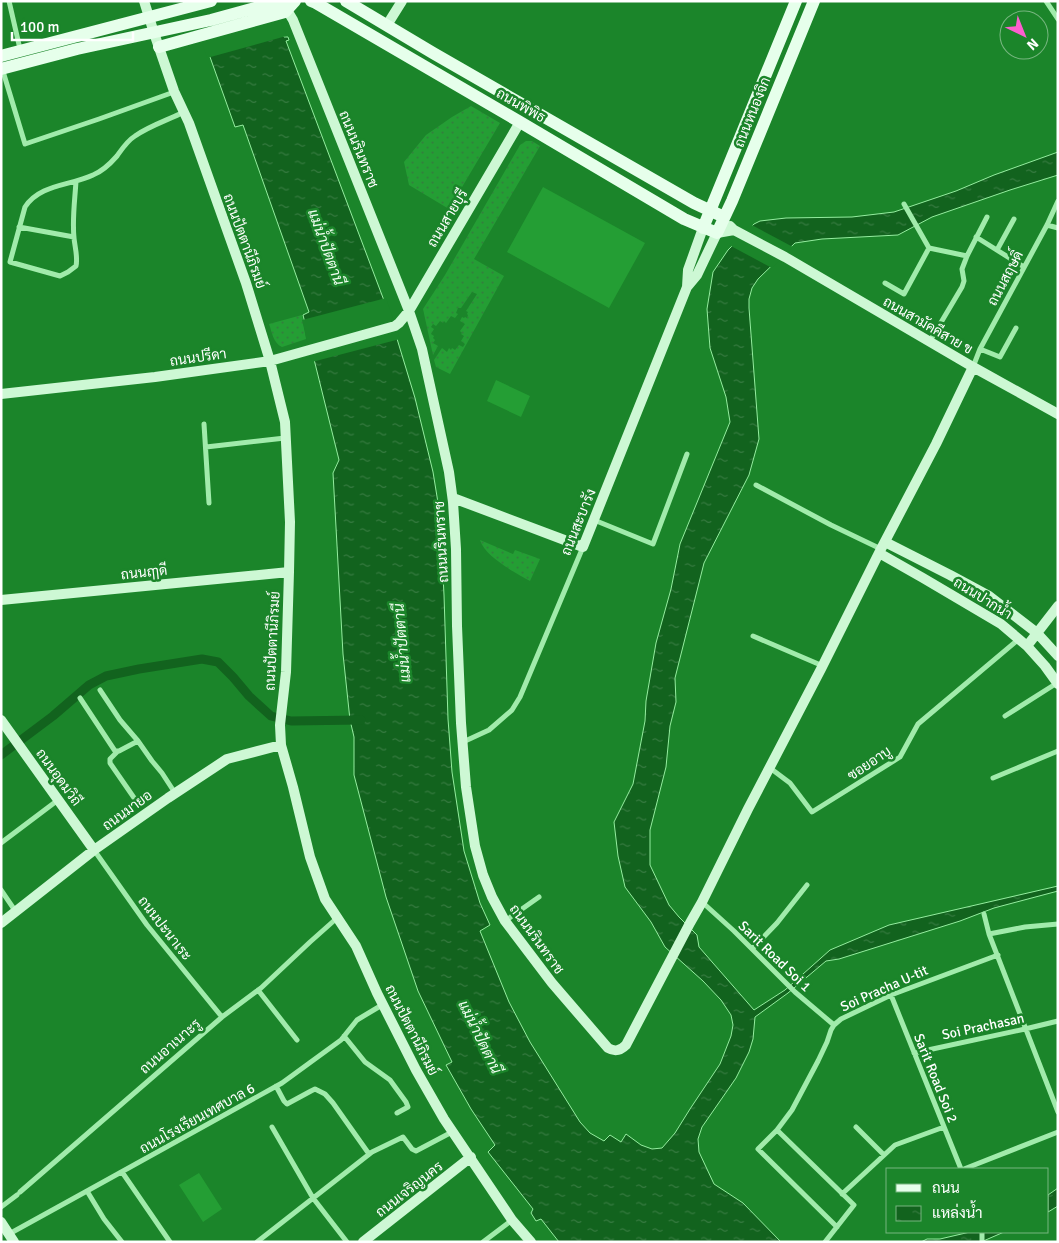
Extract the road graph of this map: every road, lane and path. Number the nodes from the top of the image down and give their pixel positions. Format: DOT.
graph roads {
  1 [pos="9,1"];
  2 [pos="144,1"];
  3 [pos="211,1"];
  4 [pos="311,1"];
  5 [pos="346,1"];
  6 [pos="402,1"];
  7 [pos="814,1"];
  8 [pos="1046,1"];
  9 [pos="285,5"];
  10 [pos="794,5"];
  11 [pos="155,16"];
  12 [pos="808,16"];
  13 [pos="1058,19"];
  14 [pos="387,25"];
  15 [pos="154,33"];
  16 [pos="378,40"];
  17 [pos="159,47"];
  18 [pos="21,51"];
  19 [pos="433,53"];
  20 [pos="2,64"];
  21 [pos="425,67"];
  22 [pos="481,80"];
  23 [pos="174,92"];
  24 [pos="473,95"];
  25 [pos="184,112"];
  26 [pos="536,112"];
  27 [pos="524,124"];
  28 [pos="590,144"];
  29 [pos="582,158"];
  30 [pos="76,180"];
  31 [pos="1058,201"];
  32 [pos="904,204"];
  33 [pos="710,211"];
  34 [pos="724,217"];
  35 [pos="987,217"];
  36 [pos="1014,219"];
  37 [pos="1047,225"];
  38 [pos="19,227"];
  39 [pos="703,228"];
  40 [pos="1058,228"];
  41 [pos="735,231"];
  42 [pos="717,233"];
  43 [pos="74,237"];
  44 [pos="976,237"];
  45 [pos="929,248"];
  46 [pos="997,250"];
  47 [pos="967,256"];
  48 [pos="1024,267"];
  49 [pos="885,283"];
  50 [pos="687,287"];
  51 [pos="409,311"];
  52 [pos="395,326"];
  53 [pos="1016,328"];
  54 [pos="930,341"];
  55 [pos="980,349"];
  56 [pos="270,361"];
  57 [pos="973,367"];
  58 [pos="1,394"];
  59 [pos="1057,412"];
  60 [pos="204,424"];
  61 [pos="286,438"];
  62 [pos="206,447"];
  63 [pos="687,454"];
  64 [pos="756,485"];
  65 [pos="453,498"];
  66 [pos="209,504"];
  67 [pos="594,520"];
  68 [pos="583,547"];
  69 [pos="882,548"];
  70 [pos="289,572"];
  71 [pos="1,600"];
  72 [pos="1058,606"];
  73 [pos="1037,633"];
  74 [pos="753,636"];
  75 [pos="1023,643"];
  76 [pos="1058,656"];
  77 [pos="823,666"];
  78 [pos="1057,683"];
  79 [pos="100,690"];
  80 [pos="80,698"];
  81 [pos="1005,716"];
  82 [pos="1,720"];
  83 [pos="138,741"];
  84 [pos="463,742"];
  85 [pos="281,745"];
  86 [pos="1058,751"];
  87 [pos="117,752"];
  88 [pos="769,768"];
  89 [pos="993,778"];
  90 [pos="175,793"];
  91 [pos="58,799"];
  92 [pos="139,805"];
  93 [pos="1,843"];
  94 [pos="94,850"];
  95 [pos="807,885"];
  96 [pos="1,890"];
  97 [pos="539,897"];
  98 [pos="702,902"];
  99 [pos="16,912"];
  100 [pos="984,914"];
  101 [pos="337,918"];
  102 [pos="505,921"];
  103 [pos="1,923"];
  104 [pos="1058,924"];
  105 [pos="990,934"];
  106 [pos="752,949"];
  107 [pos="998,956"];
  108 [pos="258,990"];
  109 [pos="891,995"];
  110 [pos="383,1004"];
  111 [pos="222,1016"];
  112 [pos="1058,1021"];
  113 [pos="834,1025"];
  114 [pos="1025,1029"];
  115 [pos="344,1036"];
  116 [pos="297,1040"];
  117 [pos="914,1052"];
  118 [pos="276,1086"];
  119 [pos="1058,1112"];
  120 [pos="397,1113"];
  121 [pos="272,1127"];
  122 [pos="856,1127"];
  123 [pos="944,1127"];
  124 [pos="776,1130"];
  125 [pos="453,1132"];
  126 [pos="1058,1132"];
  127 [pos="370,1154"];
  128 [pos="884,1155"];
  129 [pos="471,1157"];
  130 [pos="962,1168"];
  131 [pos="965,1168"];
  132 [pos="122,1172"];
  133 [pos="87,1192"];
  134 [pos="842,1194"];
  135 [pos="313,1198"];
  136 [pos="1,1207"];
  137 [pos="512,1220"];
  138 [pos="1,1222"];
  139 [pos="837,1227"];
  140 [pos="12,1238"];
  141 [pos="122,1242"];
  142 [pos="170,1242"];
  143 [pos="257,1242"];
  144 [pos="347,1242"];
  145 [pos="363,1242"];
  146 [pos="483,1242"];
  147 [pos="531,1242"];
  148 [pos="825,1242"];
  1 -- 18 [label="street"];
  2 -- 11 [label="street, ถนนปัตตานีภิรมย์"];
  3 -- 11 [label="main road"];
  4 -- 16 [label="main road, ถนนพิพิธ"];
  5 -- 14 [label="main road, ถนนพิพิธ"];
  6 -- 14 [label="street"];
  7 -- 12 [label="main road, ถนนหนองจิก"];
  8 -- 13 [label="street"];
  9 -- 15 [label="main road"];
  9 -- 17 [label="main road"];
  9 -- 51 [label="street, ถนนนรินทราช"];
  10 -- 12 [label="main road"];
  10 -- 33 [label="main road, ถนนหนองจิก"];
  11 -- 15 [label="street, ถนนปัตตานีภิรมย์"];
  11 -- 18 [label="main road"];
  12 -- 34 [label="main road, ถนนหนองจิก"];
  14 -- 16 [label="main road"];
  14 -- 19 [label="main road, ถนนพิพิธ"];
  15 -- 17 [label="street, ถนนปัตตานีภิรมย์"];
  15 -- 20 [label="main road"];
  16 -- 21 [label="main road, ถนนพิพิธ"];
  17 -- 23 [label="street, ถนนปัตตานีภิรมย์"];
  18 -- 20 [label="main road"];
  19 -- 21 [label="main road"];
  19 -- 22 [label="main road, ถนนพิพิธ"];
  20 -- 23 [label="street"];
  21 -- 24 [label="main road, ถนนพิพิธ"];
  22 -- 24 [label="main road"];
  22 -- 26 [label="main road, ถนนพิพิธ"];
  23 -- 25 [label="street, ถนนปัตตานีภิรมย์"];
  24 -- 27 [label="main road, ถนนพิพิธ"];
  25 -- 30 [label="street"];
  25 -- 56 [label="street, ถนนปัตตานีภิรมย์"];
  26 -- 27 [label="main road"];
  26 -- 28 [label="main road, ถนนพิพิธ"];
  27 -- 29 [label="main road, ถนนพิพิธ"];
  27 -- 51 [label="street, ถนนสายบุรี"];
  28 -- 29 [label="main road"];
  28 -- 33 [label="main road, ถนนพิพิธ"];
  29 -- 39 [label="main road, ถนนพิพิธ"];
  30 -- 38 [label="street"];
  30 -- 43 [label="street"];
  31 -- 37 [label="street, ถนนสฤษดิ์"];
  32 -- 45 [label="street"];
  33 -- 34 [label="main road, ถนนพิพิธ"];
  33 -- 39 [label="main road, ถนนหนองจิก"];
  34 -- 41 [label="street"];
  34 -- 42 [label="main road, ถนนหนองจิก"];
  35 -- 44 [label="street"];
  36 -- 46 [label="street"];
  37 -- 40 [label="street"];
  37 -- 48 [label="street, ถนนสฤษดิ์"];
  38 -- 43 [label="street"];
  38 -- 43 [label="street"];
  39 -- 42 [label="main road, ถนนพิพิธ"];
  39 -- 50 [label="street"];
  41 -- 42 [label="street"];
  41 -- 54 [label="street, ถนนสามัคคีสาย ข"];
  42 -- 50 [label="street"];
  44 -- 46 [label="street"];
  44 -- 47 [label="street"];
  45 -- 47 [label="street"];
  45 -- 49 [label="street"];
  46 -- 48 [label="street"];
  47 -- 54 [label="street"];
  48 -- 55 [label="street, ถนนสฤษดิ์"];
  50 -- 67 [label="street, ถนนสะบารัง"];
  51 -- 52 [label="street, ถนนสายบุรี"];
  51 -- 65 [label="street, ถนนนรินทราช"];
  52 -- 56 [label="street, ถนนปรีดา"];
  53 -- 55 [label="street"];
  54 -- 57 [label="street, ถนนสามัคคีสาย ข"];
  55 -- 57 [label="street, ถนนสฤษดิ์"];
  56 -- 58 [label="street, ถนนปรีดา"];
  56 -- 61 [label="street, ถนนปัตตานีภิรมย์"];
  57 -- 59 [label="street, ถนนสามัคคีสาย ข"];
  57 -- 69 [label="street"];
  60 -- 62 [label="street"];
  61 -- 62 [label="street"];
  61 -- 70 [label="street, ถนนปัตตานีภิรมย์"];
  62 -- 66 [label="street"];
  63 -- 67 [label="street"];
  64 -- 69 [label="street"];
  65 -- 68 [label="street"];
  65 -- 84 [label="street, ถนนนรินทราช"];
  67 -- 68 [label="street, ถนนสะบารัง"];
  68 -- 84 [label="street, ถนนสะบารัง"];
  69 -- 73 [label="street, ถนนปากน้ำ"];
  69 -- 75 [label="street, ถนนปากน้ำ"];
  69 -- 77 [label="street"];
  70 -- 71 [label="street, ถนนฤๅดี"];
  70 -- 85 [label="street, ถนนปัตตานีภิรมย์"];
  72 -- 73 [label="street"];
  73 -- 75 [label="street"];
  73 -- 76 [label="street, ถนนปากน้ำ"];
  74 -- 77 [label="street"];
  75 -- 78 [label="street, ถนนปากน้ำ"];
  75 -- 88 [label="street, ซอยอาบู"];
  77 -- 88 [label="street"];
  78 -- 81 [label="street"];
  79 -- 83 [label="street"];
  80 -- 87 [label="street"];
  82 -- 91 [label="street, ถนนอุดมวิถี"];
  83 -- 87 [label="street"];
  83 -- 90 [label="street"];
  84 -- 102 [label="street, ถนนนรินทราช"];
  85 -- 90 [label="street, ถนนมายอ"];
  85 -- 101 [label="street, ถนนปัตตานีภิรมย์"];
  86 -- 89 [label="street"];
  87 -- 92 [label="street"];
  88 -- 98 [label="street"];
  90 -- 94 [label="street, ถนนมายอ"];
  91 -- 93 [label="street"];
  91 -- 94 [label="street, ถนนอุดมวิถี"];
  94 -- 99 [label="street, ถนนมายอ"];
  94 -- 111 [label="street, ถนนปะนาเระ"];
  95 -- 106 [label="street"];
  96 -- 99 [label="street"];
  97 -- 102 [label="street"];
  98 -- 102 [label="street, ถนนนรินทราช"];
  98 -- 106 [label="street, Sarit Road Soi 1"];
  99 -- 103 [label="street, ถนนมายอ"];
  100 -- 105 [label="street"];
  101 -- 108 [label="street, ถนนอาเนาะรู"];
  101 -- 110 [label="street, ถนนปัตตานีภิรมย์"];
  104 -- 105 [label="street"];
  105 -- 107 [label="street"];
  106 -- 113 [label="street, Sarit Road Soi 1"];
  107 -- 109 [label="street, Soi Pracha U-tit"];
  107 -- 114 [label="street"];
  108 -- 111 [label="street, ถนนอาเนาะรู"];
  108 -- 116 [label="street"];
  109 -- 113 [label="street, Soi Pracha U-tit"];
  109 -- 117 [label="street, Sarit Road Soi 2"];
  110 -- 115 [label="street, ถนนโรงเรียนเทศบาล 6"];
  110 -- 125 [label="street, ถนนปัตตานีภิรมย์"];
  111 -- 136 [label="street, ถนนอาเนาะรู"];
  112 -- 114 [label="street, Soi Prachasan"];
  113 -- 124 [label="street, Soi Pracha U-tit"];
  114 -- 117 [label="street, Soi Prachasan"];
  114 -- 119 [label="street"];
  115 -- 118 [label="street, ถนนโรงเรียนเทศบาล 6"];
  115 -- 120 [label="street"];
  117 -- 123 [label="street, Sarit Road Soi 2"];
  118 -- 127 [label="street"];
  118 -- 132 [label="street, ถนนโรงเรียนเทศบาล 6"];
  121 -- 135 [label="street"];
  122 -- 128 [label="street"];
  123 -- 128 [label="street"];
  123 -- 130 [label="street, Sarit Road Soi 2"];
  124 -- 134 [label="street"];
  124 -- 139 [label="street, Soi Pracha U-tit"];
  125 -- 127 [label="street"];
  125 -- 129 [label="street, ถนนปัตตานีภิรมย์"];
  126 -- 131 [label="street"];
  127 -- 135 [label="street"];
  128 -- 134 [label="street"];
  129 -- 137 [label="street, ถนนปัตตานีภิรมย์"];
  129 -- 145 [label="street, ถนนเจริญนคร"];
  132 -- 133 [label="street, ถนนโรงเรียนเทศบาล 6"];
  132 -- 142 [label="street"];
  133 -- 140 [label="street, ถนนโรงเรียนเทศบาล 6"];
  133 -- 141 [label="street"];
  134 -- 139 [label="street"];
  135 -- 143 [label="street"];
  135 -- 144 [label="street"];
  137 -- 146 [label="street"];
  137 -- 147 [label="street, ถนนปัตตานีภิรมย์"];
  138 -- 140 [label="street"];
  139 -- 148 [label="street"];
}
